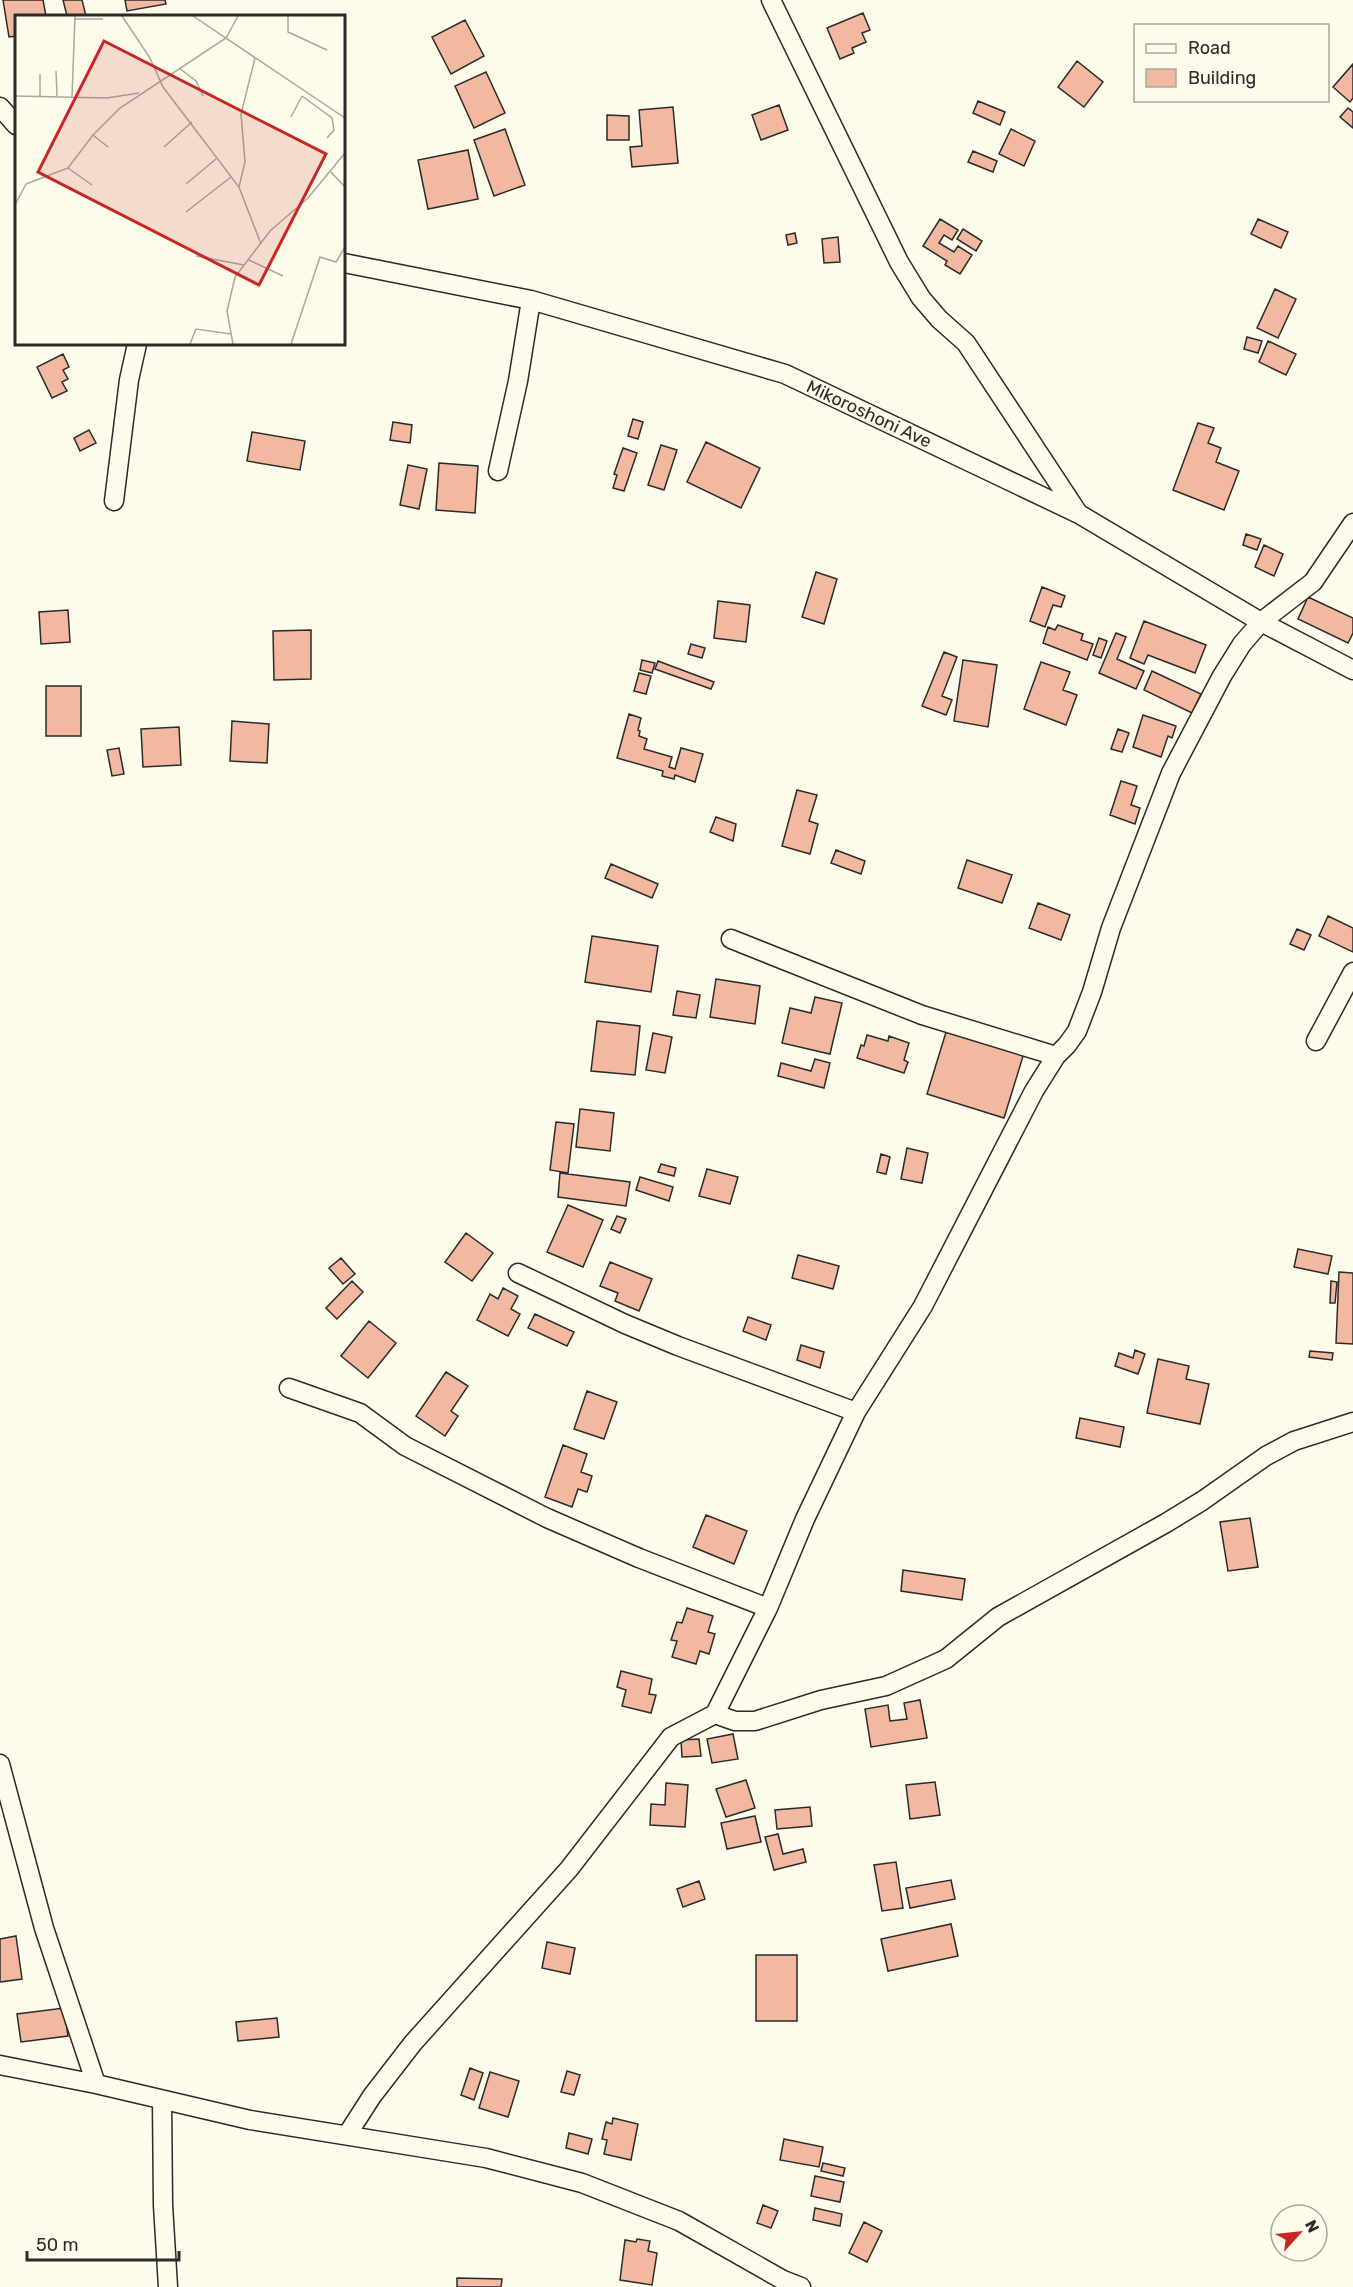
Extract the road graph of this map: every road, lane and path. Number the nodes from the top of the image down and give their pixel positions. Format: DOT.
graph roads {
  1 [pos="771,0"];
  2 [pos="0,107"];
  3 [pos="15,124"];
  4 [pos="345,264"];
  5 [pos="531,300"];
  6 [pos="137,345"];
  7 [pos="498,471"];
  8 [pos="114,501"];
  9 [pos="1079,514"];
  10 [pos="1353,523"];
  11 [pos="1261,622"];
  12 [pos="1353,670"];
  13 [pos="731,939"];
  14 [pos="1353,972"];
  15 [pos="1316,1041"];
  16 [pos="1056,1056"];
  17 [pos="518,1273"];
  18 [pos="289,1388"];
  19 [pos="856,1412"];
  20 [pos="1353,1422"];
  21 [pos="768,1608"];
  22 [pos="715,1714"];
  23 [pos="0,1764"];
  24 [pos="0,2065"];
  25 [pos="96,2084"];
  26 [pos="162,2100"];
  27 [pos="347,2135"];
  28 [pos="168,2287"];
  29 [pos="801,2287"];
  1 -- 9 [label="street"];
  2 -- 3 [label="street"];
  4 -- 5 [label="street, Mikoroshoni Ave"];
  5 -- 7 [label="street"];
  5 -- 9 [label="street, Mikoroshoni Ave"];
  6 -- 8 [label="street"];
  9 -- 11 [label="street, Mikoroshoni Ave"];
  10 -- 11 [label="street"];
  11 -- 12 [label="street, Mikoroshoni Ave"];
  11 -- 16 [label="street"];
  13 -- 16 [label="street"];
  14 -- 15 [label="street"];
  16 -- 19 [label="street"];
  17 -- 19 [label="street"];
  18 -- 21 [label="street"];
  19 -- 21 [label="street"];
  20 -- 22 [label="street"];
  21 -- 22 [label="street"];
  22 -- 27 [label="street"];
  23 -- 25 [label="street"];
  24 -- 25 [label="street"];
  25 -- 26 [label="street"];
  26 -- 27 [label="street"];
  26 -- 28 [label="street"];
  27 -- 29 [label="street"];
}
